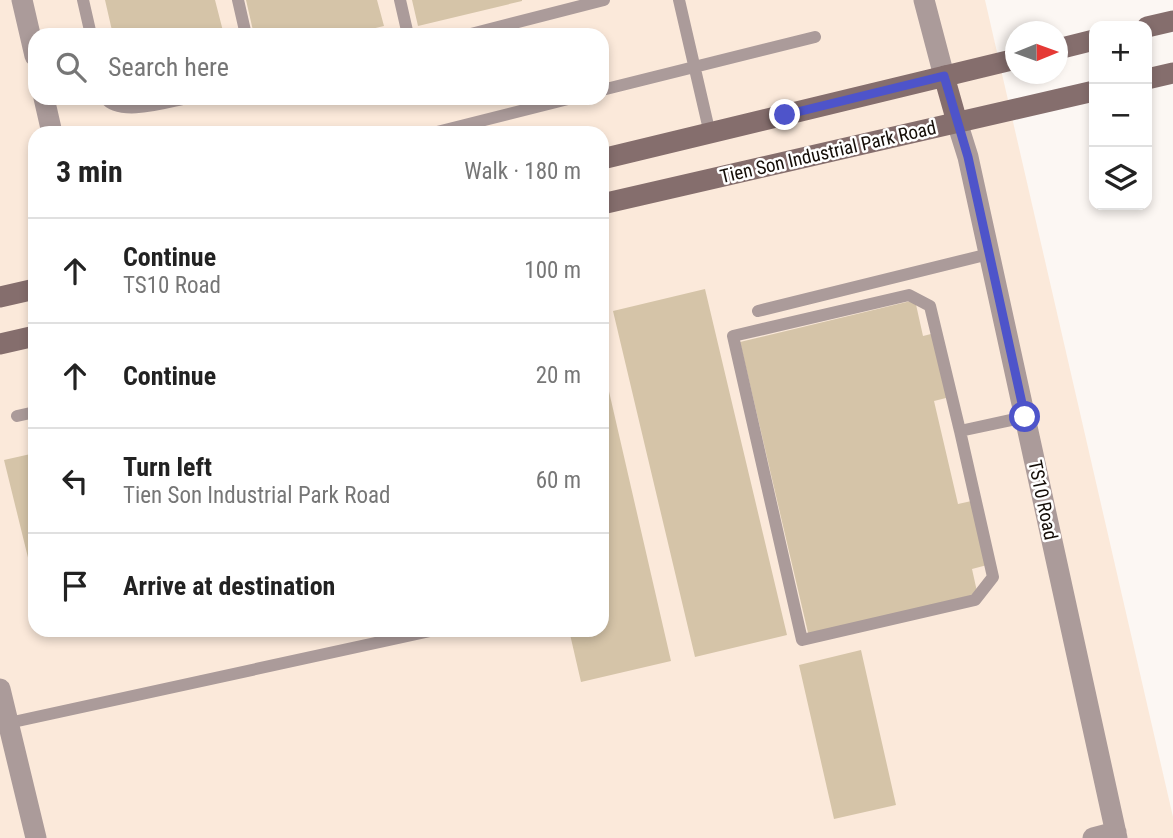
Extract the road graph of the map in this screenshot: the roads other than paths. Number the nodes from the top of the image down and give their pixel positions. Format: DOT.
graph roads {
  1 [pos="22,0"];
  2 [pos="83,0"];
  3 [pos="238,0"];
  4 [pos="400,0"];
  5 [pos="604,0"];
  6 [pos="679,0"];
  7 [pos="924,0"];
  8 [pos="569,4"];
  9 [pos="1173,21"];
  10 [pos="1152,26"];
  11 [pos="28,28"];
  12 [pos="89,28"];
  13 [pos="244,28"];
  14 [pos="406,28"];
  15 [pos="490,28"];
  16 [pos="816,37"];
  17 [pos="1089,41"];
  18 [pos="1068,46"];
  19 [pos="1005,62"];
  20 [pos="695,67"];
  21 [pos="1173,73"];
  22 [pos="944,76"];
  23 [pos="1152,78"];
  24 [pos="609,88"];
  25 [pos="1089,92"];
  26 [pos="46,105"];
  27 [pos="113,105"];
  28 [pos="147,105"];
  29 [pos="544,105"];
  30 [pos="957,122"];
  31 [pos="50,126"];
  32 [pos="461,126"];
  33 [pos="710,134"];
  34 [pos="609,157"];
  35 [pos="609,202"];
  36 [pos="989,254"];
  37 [pos="28,291"];
  38 [pos="0,297"];
  39 [pos="758,311"];
  40 [pos="28,337"];
  41 [pos="0,344"];
  42 [pos="28,414"];
  43 [pos="17,416"];
  44 [pos="1025,417"];
  45 [pos="960,431"];
  46 [pos="403,637"];
  47 [pos="0,689"];
  48 [pos="4,724"];
  49 [pos="1117,835"];
  50 [pos="36,838"];
  51 [pos="1093,838"];
  1 -- 11 [label="street"];
  2 -- 12 [label="lane"];
  3 -- 13 [label="lane"];
  4 -- 14 [label="lane"];
  5 -- 8 [label="lane"];
  6 -- 20 [label="lane"];
  7 -- 22 [label="street"];
  8 -- 15 [label="lane"];
  9 -- 10 [label="main road"];
  16 -- 20 [label="lane"];
  17 -- 18 [label="main road"];
  19 -- 22 [label="main road"];
  20 -- 24 [label="lane"];
  20 -- 33 [label="lane"];
  21 -- 23 [label="main road"];
  22 -- 30 [label="main road"];
  22 -- 33 [label="main road"];
  25 -- 30 [label="main road, Tien Son Industrial Park Road"];
  26 -- 31 [label="street"];
  27 -- 28 [label="lane"];
  29 -- 32 [label="lane"];
  30 -- 35 [label="main road, Tien Son Industrial Park Road"];
  30 -- 36 [label="street, TS10 Road"];
  33 -- 34 [label="main road"];
  36 -- 39 [label="lane"];
  36 -- 44 [label="street, TS10 Road"];
  37 -- 38 [label="main road"];
  40 -- 41 [label="main road"];
  42 -- 43 [label="lane"];
  44 -- 45 [label="lane"];
  44 -- 49 [label="street, TS10 Road"];
  45 -- 45 [label="lane"];
  46 -- 48 [label="lane"];
  47 -- 48 [label="street"];
  48 -- 50 [label="street"];
  49 -- 51 [label="street"];
}
